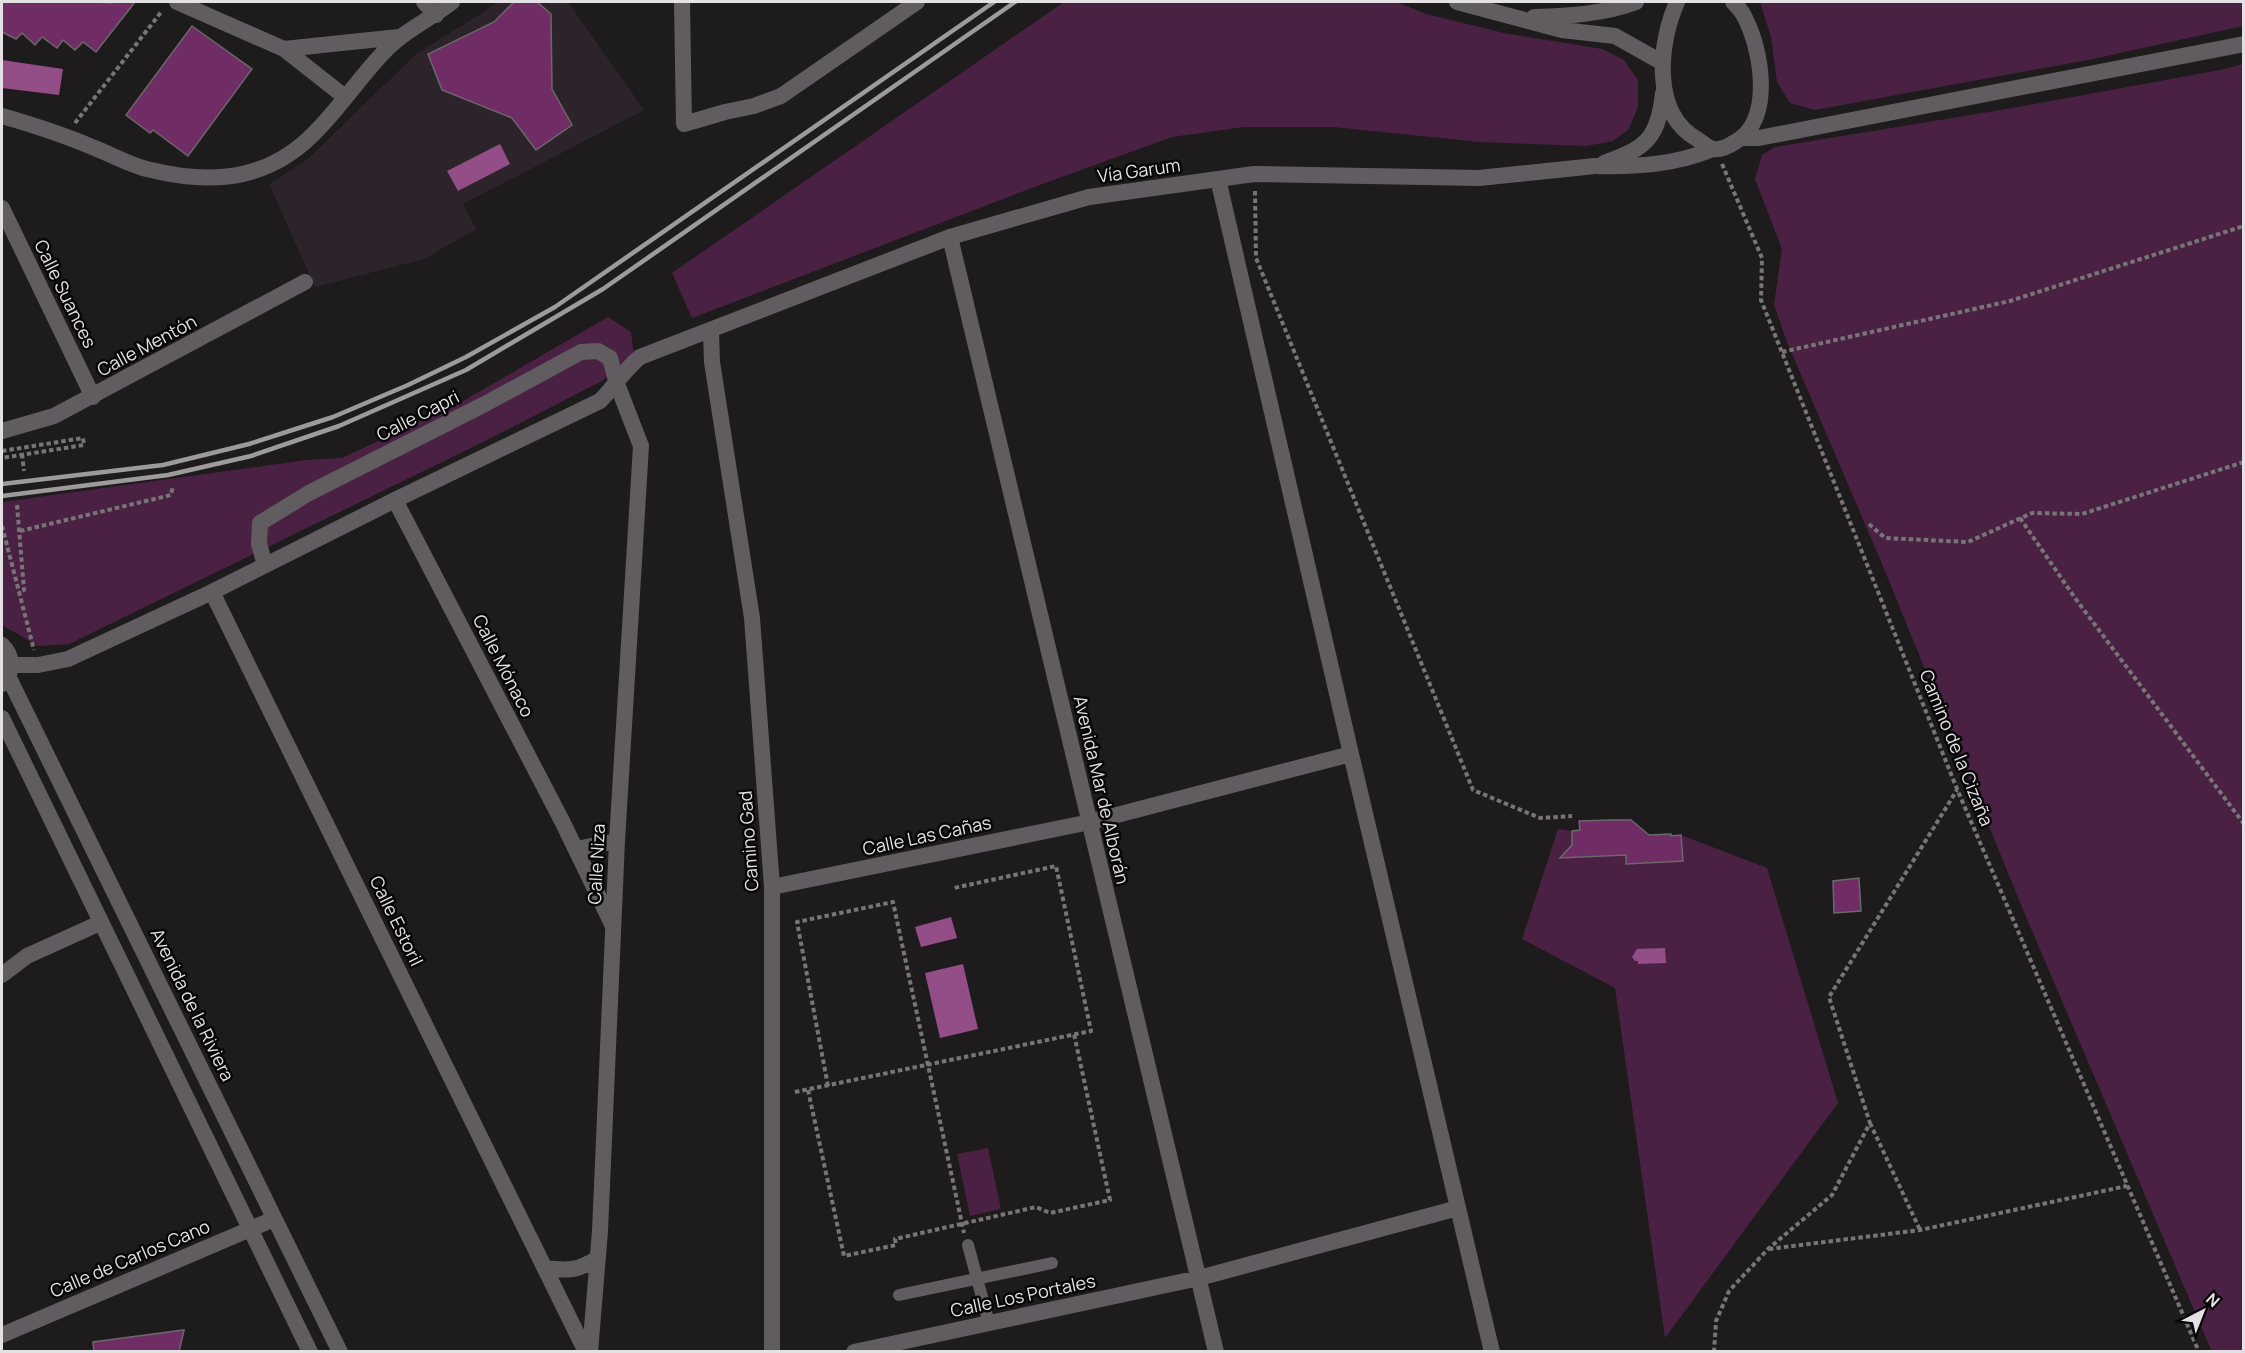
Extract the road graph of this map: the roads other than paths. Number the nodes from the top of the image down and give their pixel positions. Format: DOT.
graph roads {
  1 [pos="424,2"];
  2 [pos="452,2"];
  3 [pos="682,2"];
  4 [pos="918,2"];
  5 [pos="1457,2"];
  6 [pos="1636,2"];
  7 [pos="1677,2"];
  8 [pos="1733,2"];
  9 [pos="170,6"];
  10 [pos="1743,8"];
  11 [pos="436,15"];
  12 [pos="1518,17"];
  13 [pos="399,37"];
  14 [pos="2244,44"];
  15 [pos="284,49"];
  16 [pos="1663,63"];
  17 [pos="1663,87"];
  18 [pos="345,97"];
  19 [pos="2,116"];
  20 [pos="1744,138"];
  21 [pos="1714,148"];
  22 [pos="1595,166"];
  23 [pos="1218,179"];
  24 [pos="2,208"];
  25 [pos="950,237"];
  26 [pos="305,282"];
  27 [pos="711,332"];
  28 [pos="617,384"];
  29 [pos="93,397"];
  30 [pos="2,431"];
  31 [pos="395,500"];
  32 [pos="264,565"];
  33 [pos="212,592"];
  34 [pos="2,645"];
  35 [pos="7,675"];
  36 [pos="2,718"];
  37 [pos="1351,754"];
  38 [pos="1090,822"];
  39 [pos="617,841"];
  40 [pos="576,849"];
  41 [pos="772,887"];
  42 [pos="100,923"];
  43 [pos="614,928"];
  44 [pos="2,975"];
  45 [pos="1458,1208"];
  46 [pos="274,1219"];
  47 [pos="251,1228"];
  48 [pos="968,1245"];
  49 [pos="598,1258"];
  50 [pos="1052,1263"];
  51 [pos="545,1268"];
  52 [pos="977,1278"];
  53 [pos="1198,1278"];
  54 [pos="899,1294"];
  55 [pos="989,1323"];
  56 [pos="2,1335"];
  57 [pos="310,1352"];
  58 [pos="340,1352"];
  59 [pos="588,1352"];
  60 [pos="772,1352"];
  61 [pos="854,1352"];
  62 [pos="1216,1352"];
  63 [pos="1492,1352"];
  1 -- 11 [label="street"];
  2 -- 11 [label="street"];
  3 -- 4 [label="street"];
  5 -- 12 [label="street"];
  6 -- 12 [label="street"];
  7 -- 16 [label="street, Vía Garum"];
  8 -- 10 [label="street"];
  9 -- 15 [label="street"];
  10 -- 20 [label="street"];
  11 -- 13 [label="street"];
  12 -- 16 [label="street"];
  13 -- 15 [label="street"];
  13 -- 18 [label="street"];
  14 -- 20 [label="street, Vía Garum"];
  15 -- 18 [label="street"];
  16 -- 17 [label="street, Vía Garum"];
  17 -- 21 [label="street"];
  17 -- 22 [label="street, Vía Garum"];
  18 -- 19 [label="street"];
  20 -- 21 [label="street, Vía Garum"];
  21 -- 22 [label="street, Vía Garum"];
  22 -- 23 [label="street, Vía Garum"];
  23 -- 25 [label="street, Vía Garum"];
  23 -- 37 [label="street"];
  24 -- 29 [label="street, Calle Suances"];
  25 -- 27 [label="street, Vía Garum"];
  25 -- 38 [label="street, Avenida Mar de Alborán"];
  26 -- 29 [label="street, Calle Mentón"];
  27 -- 28 [label="street"];
  27 -- 41 [label="street, Camino Gad"];
  28 -- 31 [label="street"];
  28 -- 32 [label="street, Calle Capri"];
  28 -- 39 [label="street, Calle Niza"];
  29 -- 30 [label="street, Calle Mentón"];
  31 -- 32 [label="street"];
  31 -- 40 [label="street, Calle Mónaco"];
  32 -- 33 [label="street"];
  33 -- 35 [label="street"];
  33 -- 51 [label="street, Calle Estoril"];
  34 -- 35 [label="street, Avenida de la Riviera"];
  35 -- 46 [label="street, Avenida de la Riviera"];
  36 -- 42 [label="street"];
  37 -- 38 [label="street, Calle Las Cañas"];
  37 -- 45 [label="street"];
  38 -- 41 [label="street, Calle Las Cañas"];
  38 -- 53 [label="street, Avenida Mar de Alborán"];
  39 -- 40 [label="street"];
  39 -- 43 [label="street, Calle Niza"];
  40 -- 43 [label="street, Calle Mónaco"];
  41 -- 60 [label="street, Camino Gad"];
  42 -- 44 [label="street"];
  42 -- 47 [label="street"];
  43 -- 49 [label="street, Calle Niza"];
  45 -- 53 [label="street, Calle Los Portales"];
  45 -- 63 [label="street"];
  46 -- 47 [label="street, Calle de Carlos Cano"];
  46 -- 58 [label="street, Avenida de la Riviera"];
  47 -- 56 [label="street, Calle de Carlos Cano"];
  47 -- 57 [label="street"];
  48 -- 52 [label="lane"];
  49 -- 51 [label="street"];
  49 -- 59 [label="street, Calle Niza"];
  50 -- 52 [label="lane"];
  51 -- 59 [label="street, Calle Estoril"];
  52 -- 54 [label="lane"];
  52 -- 55 [label="lane"];
  53 -- 55 [label="street, Calle Los Portales"];
  53 -- 62 [label="street, Avenida Mar de Alborán"];
  55 -- 61 [label="street, Calle Los Portales"];
}
